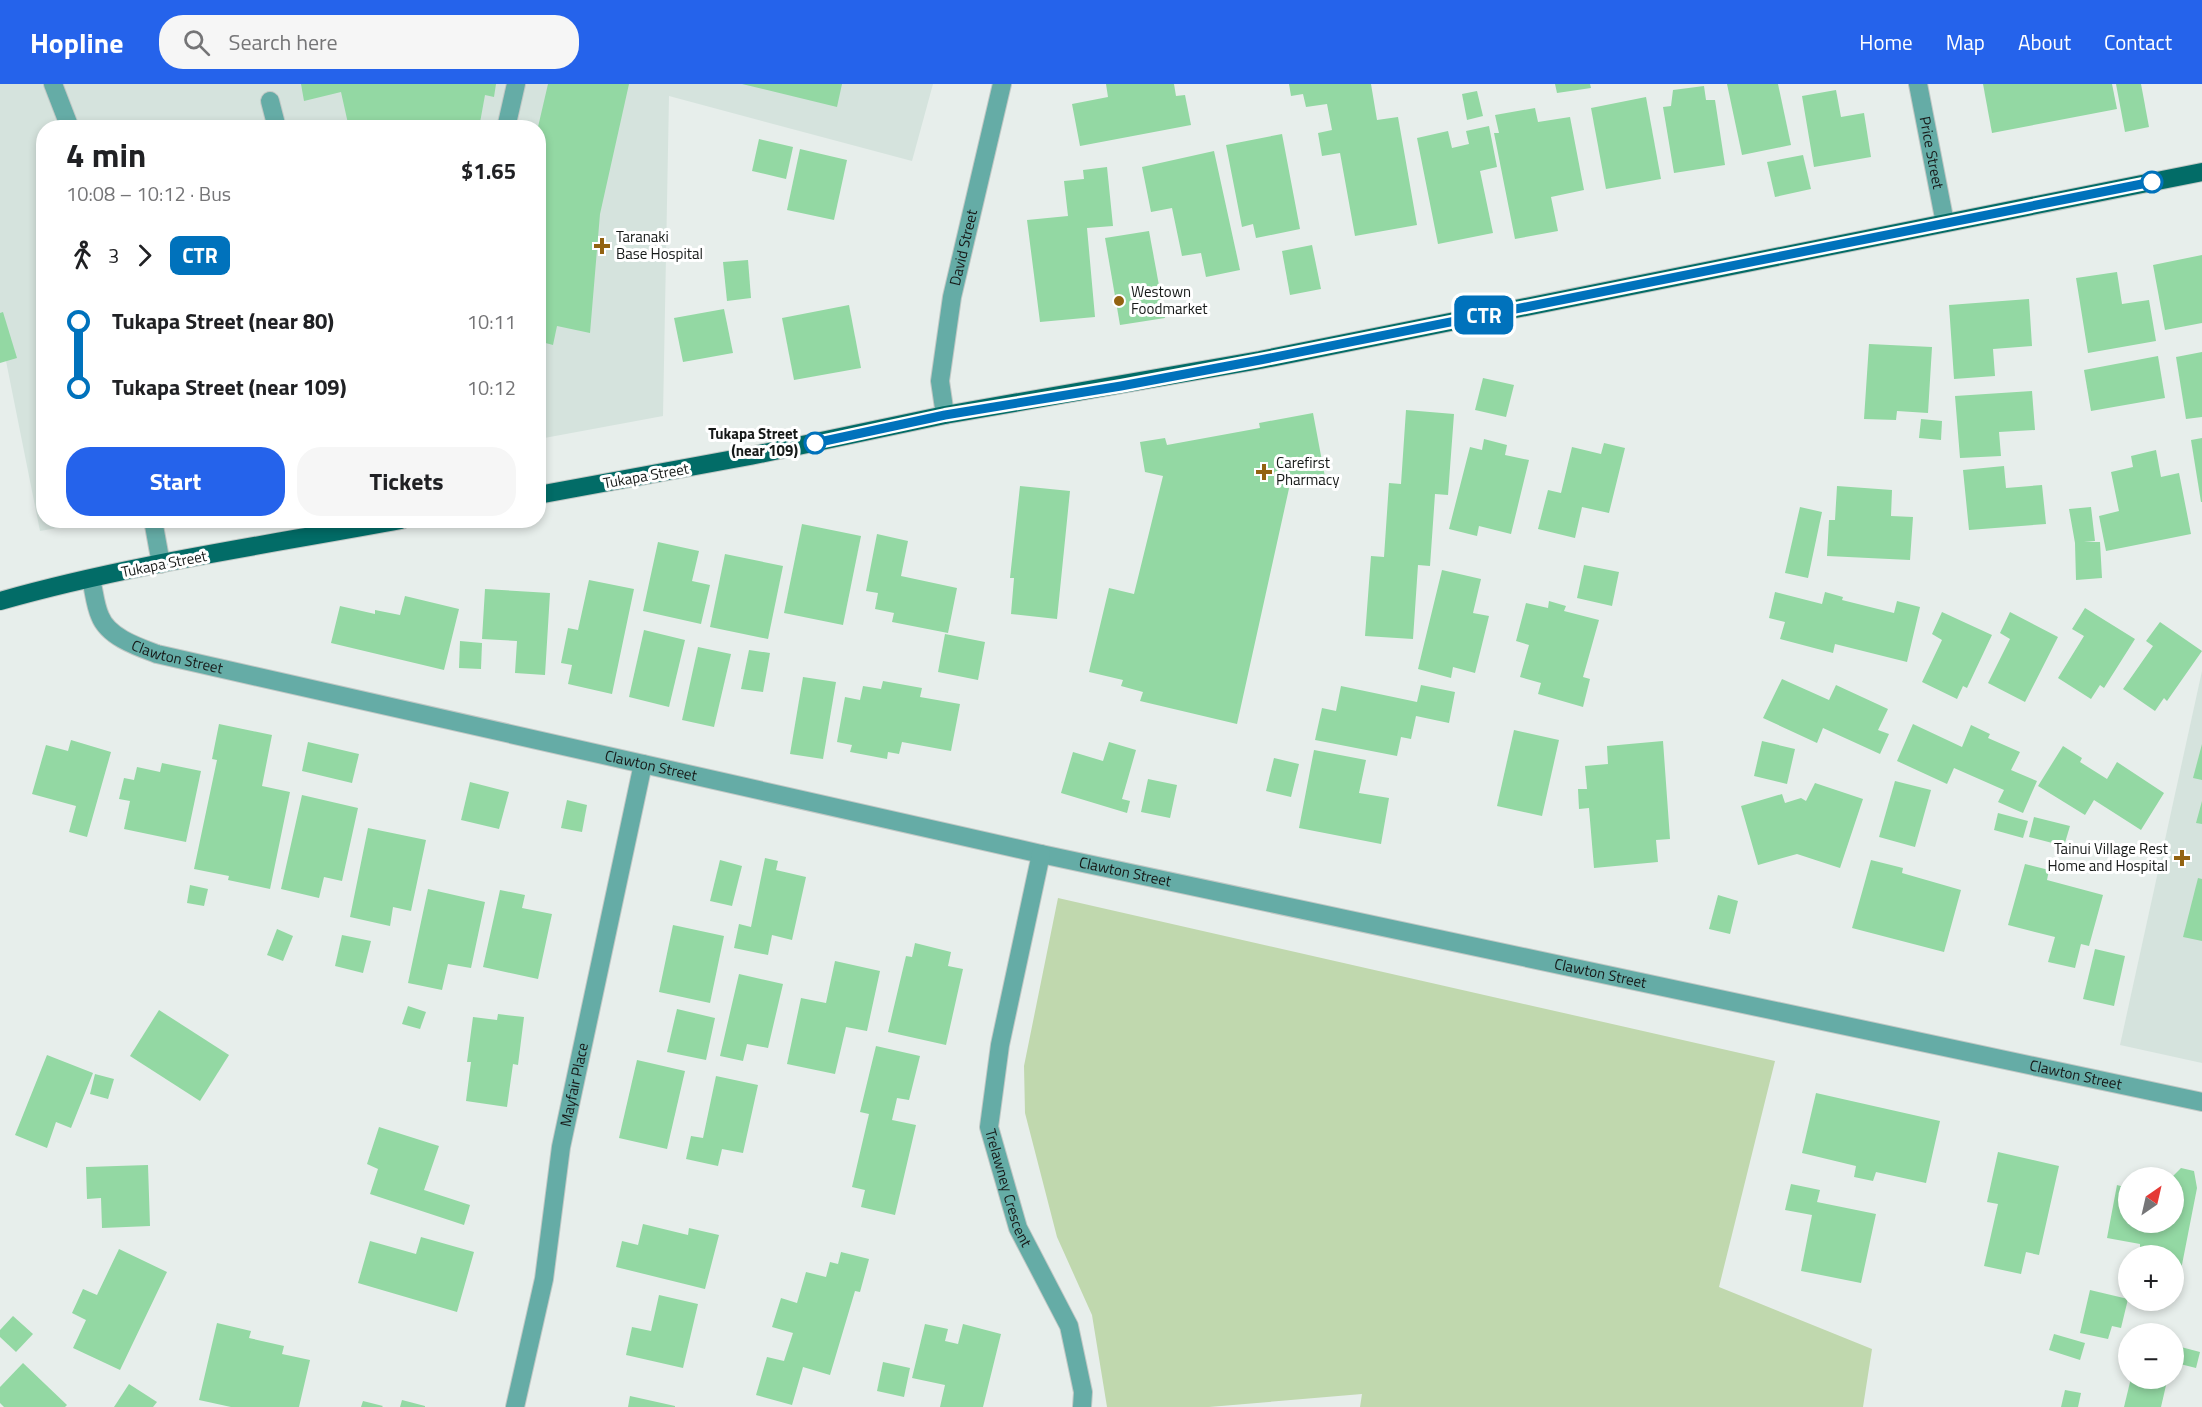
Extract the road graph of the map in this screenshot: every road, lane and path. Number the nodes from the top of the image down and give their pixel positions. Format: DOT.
graph roads {
  1 [pos="53,84"];
  2 [pos="516,84"];
  3 [pos="1002,84"];
  4 [pos="1918,84"];
  5 [pos="270,101"];
  6 [pos="67,120"];
  7 [pos="275,120"];
  8 [pos="508,120"];
  9 [pos="2202,172"];
  10 [pos="1945,223"];
  11 [pos="945,415"];
  12 [pos="546,494"];
  13 [pos="154,528"];
  14 [pos="354,528"];
  15 [pos="161,564"];
  16 [pos="91,579"];
  17 [pos="0,601"];
  18 [pos="643,764"];
  19 [pos="1041,854"];
  20 [pos="2202,1102"];
  21 [pos="515,1407"];
  22 [pos="1082,1407"];
  1 -- 6 [label="street"];
  2 -- 8 [label="street"];
  3 -- 11 [label="street, David Street"];
  4 -- 10 [label="street, Price Street"];
  5 -- 7 [label="street"];
  9 -- 10 [label="main road, Tukapa Street"];
  10 -- 11 [label="main road, Tukapa Street"];
  11 -- 12 [label="main road, Tukapa Street"];
  13 -- 15 [label="street"];
  14 -- 15 [label="main road, Tukapa Street"];
  15 -- 16 [label="main road, Tukapa Street"];
  16 -- 17 [label="main road, Tukapa Street"];
  16 -- 18 [label="street, Clawton Street"];
  18 -- 19 [label="street, Clawton Street"];
  18 -- 21 [label="street, Mayfair Place"];
  19 -- 20 [label="street, Clawton Street"];
  19 -- 22 [label="street, Trelawney Crescent"];
}
